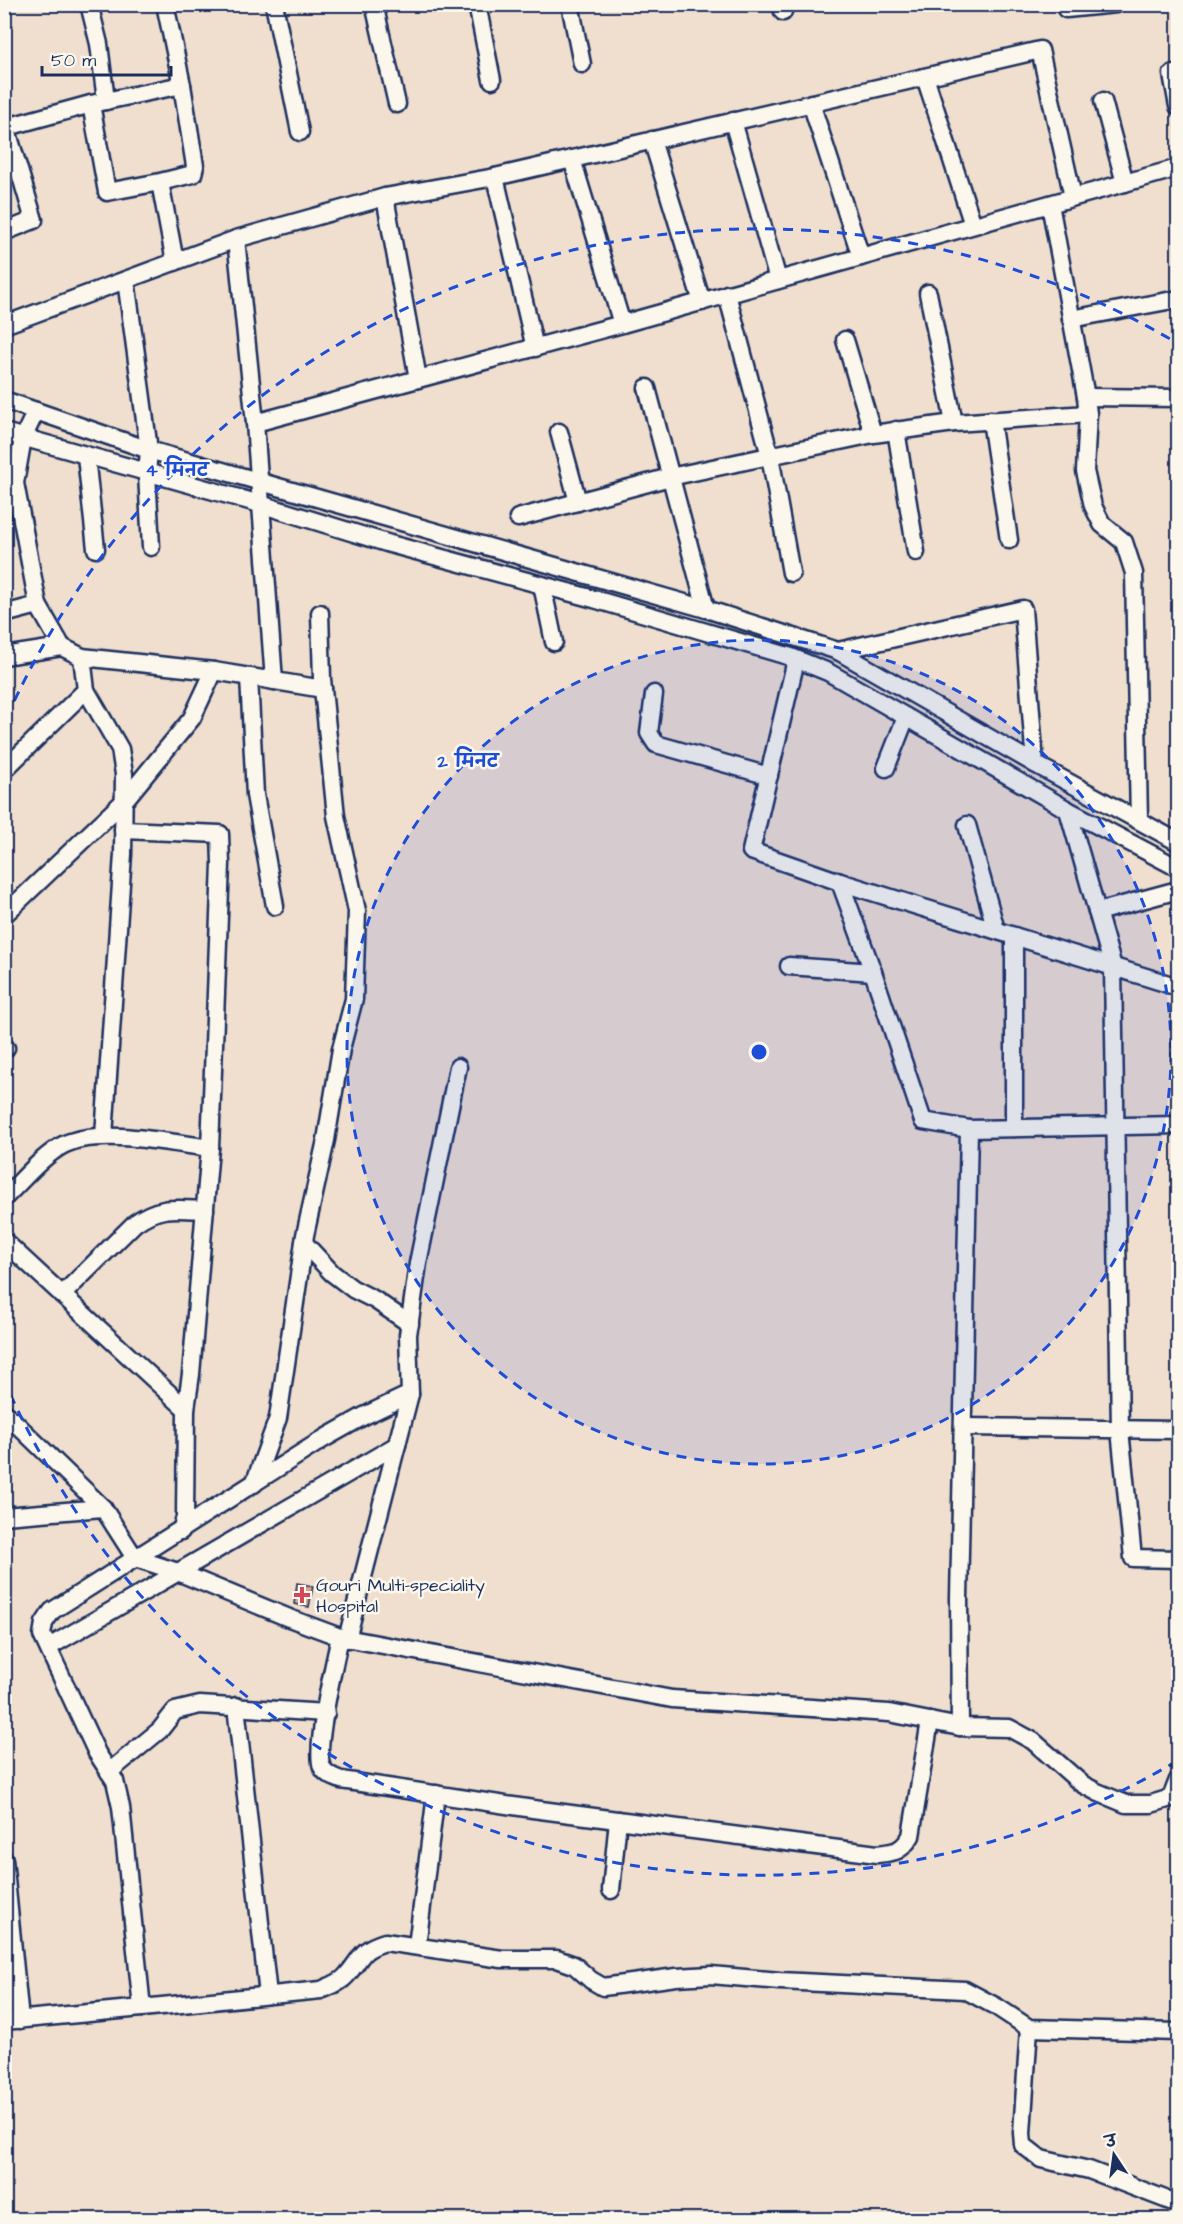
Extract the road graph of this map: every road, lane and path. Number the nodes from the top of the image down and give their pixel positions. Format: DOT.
graph roads {
  1 [pos="89,4"];
  2 [pos="165,4"];
  3 [pos="274,4"];
  4 [pos="374,4"];
  5 [pos="477,4"];
  6 [pos="570,4"];
  7 [pos="1116,4"];
  8 [pos="1066,9"];
  9 [pos="582,64"];
  10 [pos="1172,75"];
  11 [pos="925,77"];
  12 [pos="492,80"];
  13 [pos="182,85"];
  14 [pos="1103,101"];
  15 [pos="99,103"];
  16 [pos="811,103"];
  17 [pos="397,104"];
  18 [pos="1179,106"];
  19 [pos="733,121"];
  20 [pos="5,124"];
  21 [pos="300,132"];
  22 [pos="652,140"];
  23 [pos="572,159"];
  24 [pos="1179,168"];
  25 [pos="495,177"];
  26 [pos="160,182"];
  27 [pos="1125,183"];
  28 [pos="386,197"];
  29 [pos="1073,197"];
  30 [pos="1050,204"];
  31 [pos="973,225"];
  32 [pos="4,232"];
  33 [pos="236,239"];
  34 [pos="861,257"];
  35 [pos="175,262"];
  36 [pos="126,280"];
  37 [pos="778,280"];
  38 [pos="928,293"];
  39 [pos="727,294"];
  40 [pos="1179,298"];
  41 [pos="702,302"];
  42 [pos="1071,319"];
  43 [pos="622,324"];
  44 [pos="4,325"];
  45 [pos="845,340"];
  46 [pos="536,348"];
  47 [pos="418,379"];
  48 [pos="647,388"];
  49 [pos="1179,398"];
  50 [pos="4,400"];
  51 [pos="1087,406"];
  52 [pos="36,411"];
  53 [pos="991,420"];
  54 [pos="255,423"];
  55 [pos="954,423"];
  56 [pos="896,430"];
  57 [pos="4,432"];
  58 [pos="559,432"];
  59 [pos="873,434"];
  60 [pos="23,438"];
  61 [pos="149,450"];
  62 [pos="86,456"];
  63 [pos="770,456"];
  64 [pos="147,474"];
  65 [pos="670,477"];
  66 [pos="259,481"];
  67 [pos="578,502"];
  68 [pos="260,504"];
  69 [pos="518,518"];
  70 [pos="1009,540"];
  71 [pos="151,547"];
  72 [pos="96,549"];
  73 [pos="916,552"];
  74 [pos="791,573"];
  75 [pos="542,585"];
  76 [pos="38,604"];
  77 [pos="706,609"];
  78 [pos="320,613"];
  79 [pos="4,614"];
  80 [pos="554,642"];
  81 [pos="62,647"];
  82 [pos="838,651"];
  83 [pos="4,656"];
  84 [pos="82,657"];
  85 [pos="796,660"];
  86 [pos="214,671"];
  87 [pos="249,677"];
  88 [pos="274,681"];
  89 [pos="323,689"];
  90 [pos="87,690"];
  91 [pos="654,694"];
  92 [pos="906,717"];
  93 [pos="1035,764"];
  94 [pos="886,768"];
  95 [pos="4,770"];
  96 [pos="769,776"];
  97 [pos="124,801"];
  98 [pos="1068,810"];
  99 [pos="1139,820"];
  100 [pos="967,825"];
  101 [pos="123,830"];
  102 [pos="1179,842"];
  103 [pos="1179,868"];
  104 [pos="840,882"];
  105 [pos="1179,890"];
  106 [pos="275,906"];
  107 [pos="1097,912"];
  108 [pos="4,915"];
  109 [pos="996,930"];
  110 [pos="1014,936"];
  111 [pos="789,966"];
  112 [pos="1113,967"];
  113 [pos="873,972"];
  114 [pos="1179,987"];
  115 [pos="458,1067"];
  116 [pos="1179,1125"];
  117 [pos="1116,1126"];
  118 [pos="1014,1128"];
  119 [pos="969,1129"];
  120 [pos="104,1136"];
  121 [pos="210,1148"];
  122 [pos="4,1198"];
  123 [pos="205,1210"];
  124 [pos="4,1241"];
  125 [pos="303,1243"];
  126 [pos="62,1295"];
  127 [pos="410,1324"];
  128 [pos="410,1394"];
  129 [pos="186,1409"];
  130 [pos="4,1412"];
  131 [pos="963,1426"];
  132 [pos="1120,1430"];
  133 [pos="1179,1430"];
  134 [pos="397,1445"];
  135 [pos="255,1484"];
  136 [pos="103,1508"];
  137 [pos="4,1516"];
  138 [pos="181,1531"];
  139 [pos="135,1558"];
  140 [pos="1179,1559"];
  141 [pos="178,1572"];
  142 [pos="344,1638"];
  143 [pos="49,1647"];
  144 [pos="236,1706"];
  145 [pos="326,1713"];
  146 [pos="930,1721"];
  147 [pos="960,1727"];
  148 [pos="109,1772"];
  149 [pos="1179,1780"];
  150 [pos="436,1794"];
  151 [pos="618,1820"];
  152 [pos="4,1859"];
  153 [pos="611,1890"];
  154 [pos="417,1946"];
  155 [pos="268,1995"];
  156 [pos="142,2008"];
  157 [pos="12,2020"];
  158 [pos="1029,2028"];
  159 [pos="1179,2032"];
  160 [pos="1179,2204"];
  1 -- 15 [label="street"];
  2 -- 13 [label="street"];
  3 -- 21 [label="street"];
  4 -- 17 [label="street"];
  5 -- 12 [label="street"];
  6 -- 9 [label="street"];
  7 -- 8 [label="street"];
  10 -- 18 [label="street"];
  11 -- 16 [label="street"];
  11 -- 29 [label="street"];
  11 -- 31 [label="street"];
  13 -- 15 [label="street"];
  13 -- 26 [label="street"];
  14 -- 27 [label="street"];
  15 -- 20 [label="street"];
  15 -- 26 [label="street"];
  16 -- 19 [label="street"];
  16 -- 34 [label="street"];
  19 -- 22 [label="street"];
  19 -- 37 [label="street"];
  20 -- 32 [label="street"];
  22 -- 23 [label="street"];
  22 -- 41 [label="street"];
  23 -- 25 [label="street"];
  23 -- 43 [label="street"];
  24 -- 27 [label="street"];
  25 -- 28 [label="street"];
  25 -- 46 [label="street"];
  26 -- 35 [label="street"];
  27 -- 29 [label="street"];
  28 -- 33 [label="street"];
  28 -- 47 [label="street"];
  29 -- 30 [label="street"];
  30 -- 31 [label="street"];
  30 -- 42 [label="street"];
  31 -- 34 [label="street"];
  33 -- 35 [label="street"];
  33 -- 54 [label="street"];
  34 -- 37 [label="street"];
  35 -- 36 [label="street"];
  36 -- 44 [label="street"];
  36 -- 61 [label="street"];
  37 -- 39 [label="street"];
  38 -- 55 [label="street"];
  39 -- 41 [label="street"];
  39 -- 63 [label="street"];
  40 -- 42 [label="street"];
  41 -- 43 [label="street"];
  42 -- 51 [label="street"];
  43 -- 46 [label="street"];
  45 -- 59 [label="street"];
  46 -- 47 [label="street"];
  47 -- 54 [label="street"];
  48 -- 65 [label="street"];
  49 -- 51 [label="street"];
  50 -- 52 [label="street"];
  51 -- 53 [label="street"];
  51 -- 99 [label="street"];
  52 -- 60 [label="street"];
  52 -- 61 [label="street"];
  53 -- 55 [label="street"];
  53 -- 70 [label="street"];
  54 -- 66 [label="street"];
  55 -- 56 [label="street"];
  56 -- 59 [label="street"];
  56 -- 73 [label="street"];
  57 -- 60 [label="street"];
  58 -- 67 [label="street"];
  59 -- 63 [label="street"];
  60 -- 62 [label="street"];
  60 -- 76 [label="street"];
  61 -- 64 [label="street"];
  61 -- 66 [label="street"];
  62 -- 64 [label="street"];
  62 -- 72 [label="street"];
  63 -- 65 [label="street"];
  63 -- 74 [label="street"];
  64 -- 68 [label="street"];
  64 -- 71 [label="street"];
  65 -- 67 [label="street"];
  65 -- 77 [label="street"];
  66 -- 68 [label="street"];
  66 -- 77 [label="street"];
  67 -- 69 [label="street"];
  68 -- 75 [label="street"];
  68 -- 88 [label="street"];
  75 -- 80 [label="street"];
  75 -- 85 [label="street"];
  76 -- 79 [label="street"];
  76 -- 81 [label="street"];
  77 -- 82 [label="street"];
  78 -- 89 [label="street"];
  81 -- 83 [label="street"];
  81 -- 84 [label="street"];
  82 -- 93 [label="street"];
  82 -- 93 [label="street"];
  84 -- 86 [label="street"];
  84 -- 90 [label="street"];
  85 -- 92 [label="street"];
  85 -- 96 [label="street"];
  86 -- 87 [label="street"];
  86 -- 97 [label="street"];
  87 -- 88 [label="street"];
  87 -- 106 [label="street"];
  88 -- 89 [label="street"];
  89 -- 125 [label="street"];
  90 -- 95 [label="street"];
  90 -- 97 [label="street"];
  91 -- 96 [label="street"];
  92 -- 94 [label="street"];
  92 -- 98 [label="street"];
  93 -- 99 [label="street"];
  96 -- 104 [label="street"];
  97 -- 101 [label="street"];
  97 -- 108 [label="street"];
  98 -- 103 [label="street"];
  98 -- 107 [label="street"];
  99 -- 102 [label="street"];
  100 -- 109 [label="street"];
  101 -- 120 [label="street"];
  101 -- 121 [label="street"];
  104 -- 109 [label="street"];
  104 -- 113 [label="street"];
  105 -- 107 [label="street"];
  107 -- 112 [label="street"];
  109 -- 110 [label="street"];
  110 -- 112 [label="street"];
  110 -- 118 [label="street"];
  111 -- 113 [label="street"];
  112 -- 114 [label="street"];
  112 -- 117 [label="street"];
  113 -- 119 [label="street"];
  115 -- 127 [label="street"];
  116 -- 117 [label="street"];
  117 -- 118 [label="street"];
  117 -- 132 [label="street"];
  118 -- 119 [label="street"];
  119 -- 131 [label="street"];
  120 -- 121 [label="street"];
  120 -- 122 [label="street"];
  121 -- 123 [label="street"];
  123 -- 126 [label="street"];
  123 -- 129 [label="street"];
  124 -- 126 [label="street"];
  125 -- 127 [label="street"];
  125 -- 135 [label="street"];
  126 -- 129 [label="street"];
  127 -- 128 [label="street"];
  128 -- 134 [label="street"];
  128 -- 135 [label="street"];
  129 -- 138 [label="street"];
  130 -- 136 [label="street"];
  131 -- 132 [label="street"];
  131 -- 147 [label="street"];
  132 -- 133 [label="street"];
  132 -- 140 [label="street"];
  134 -- 141 [label="street"];
  134 -- 142 [label="street"];
  135 -- 138 [label="street"];
  136 -- 137 [label="street"];
  136 -- 139 [label="street"];
  138 -- 139 [label="street"];
  139 -- 141 [label="street"];
  139 -- 143 [label="street"];
  141 -- 142 [label="street"];
  141 -- 143 [label="street"];
  142 -- 145 [label="street"];
  142 -- 146 [label="street"];
  143 -- 148 [label="street"];
  144 -- 145 [label="street"];
  144 -- 148 [label="street"];
  144 -- 155 [label="street"];
  145 -- 150 [label="street"];
  146 -- 147 [label="street"];
  146 -- 151 [label="street"];
  147 -- 149 [label="street"];
  148 -- 156 [label="street"];
  150 -- 151 [label="street"];
  150 -- 154 [label="street"];
  151 -- 153 [label="street"];
  152 -- 157 [label="street"];
  154 -- 155 [label="street"];
  154 -- 158 [label="street"];
  155 -- 156 [label="street"];
  156 -- 157 [label="street"];
  158 -- 159 [label="street"];
  158 -- 160 [label="street"];
}
